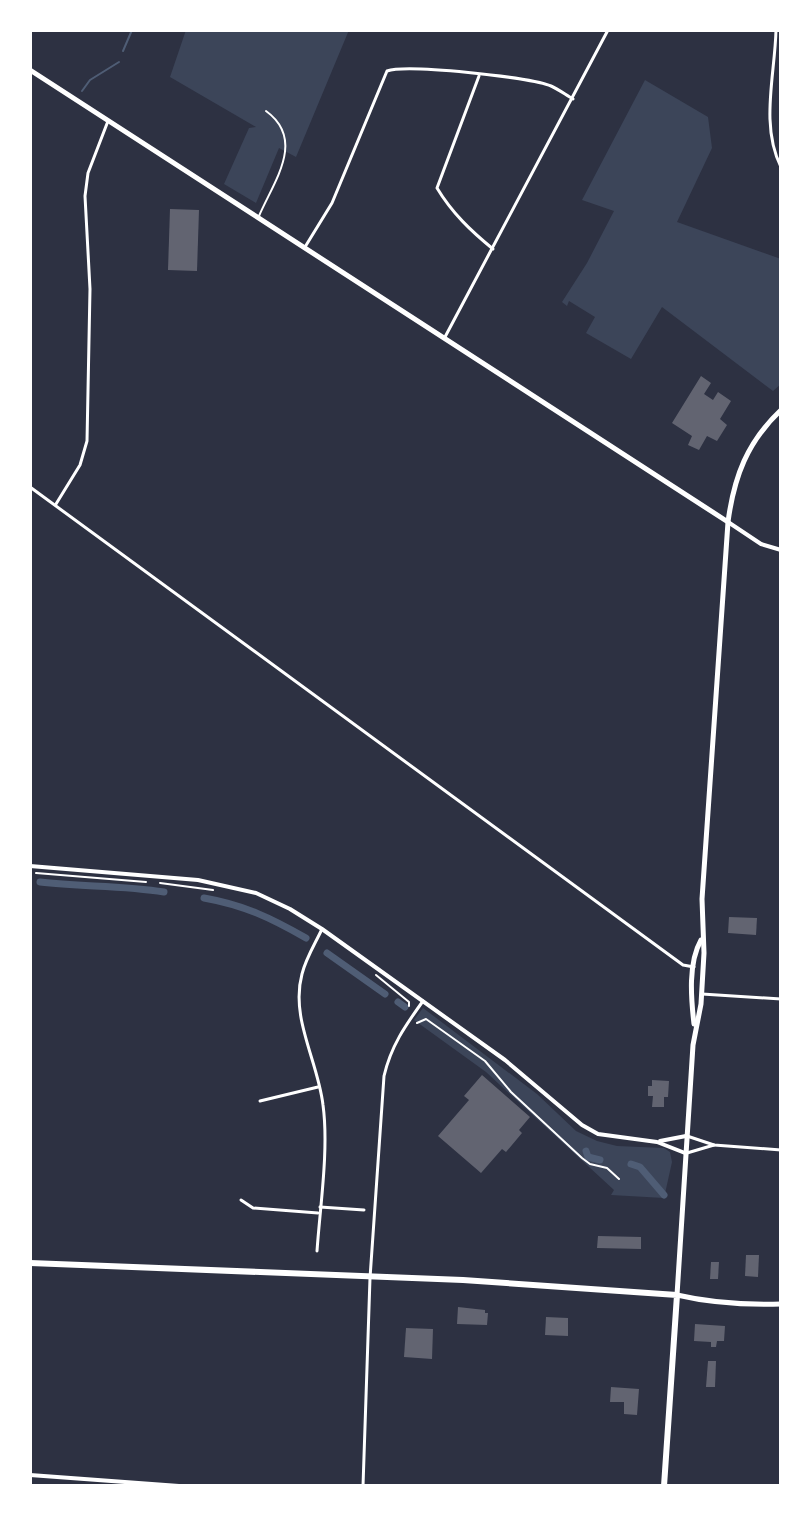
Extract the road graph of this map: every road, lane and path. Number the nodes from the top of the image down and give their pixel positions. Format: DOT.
graph roads {
  1 [pos="608,30"];
  2 [pos="778,32"];
  3 [pos="30,70"];
  4 [pos="479,76"];
  5 [pos="573,99"];
  6 [pos="266,111"];
  7 [pos="108,121"];
  8 [pos="780,166"];
  9 [pos="258,217"];
  10 [pos="305,247"];
  11 [pos="493,249"];
  12 [pos="445,337"];
  13 [pos="781,410"];
  14 [pos="30,487"];
  15 [pos="56,504"];
  16 [pos="728,522"];
  17 [pos="781,550"];
  18 [pos="30,868"];
  19 [pos="145,882"];
  20 [pos="159,883"];
  21 [pos="218,890"];
  22 [pos="322,929"];
  23 [pos="702,939"];
  24 [pos="694,967"];
  25 [pos="373,972"];
  26 [pos="702,994"];
  27 [pos="781,999"];
  28 [pos="423,1001"];
  29 [pos="409,1006"];
  30 [pos="417,1023"];
  31 [pos="694,1029"];
  32 [pos="319,1087"];
  33 [pos="260,1101"];
  34 [pos="687,1136"];
  35 [pos="657,1142"];
  36 [pos="714,1145"];
  37 [pos="781,1150"];
  38 [pos="686,1154"];
  39 [pos="619,1179"];
  40 [pos="241,1200"];
  41 [pos="320,1207"];
  42 [pos="364,1210"];
  43 [pos="320,1213"];
  44 [pos="317,1251"];
  45 [pos="30,1263"];
  46 [pos="370,1278"];
  47 [pos="677,1295"];
  48 [pos="781,1304"];
  49 [pos="30,1475"];
  50 [pos="167,1485"];
  51 [pos="179,1486"];
  52 [pos="363,1486"];
  53 [pos="664,1486"];
  1 -- 5 [label="street"];
  2 -- 8 [label="street"];
  3 -- 7 [label="main road"];
  4 -- 5 [label="street"];
  4 -- 10 [label="street"];
  4 -- 11 [label="street"];
  5 -- 11 [label="street"];
  6 -- 9 [label="lane"];
  7 -- 9 [label="main road"];
  7 -- 15 [label="street"];
  9 -- 10 [label="main road"];
  10 -- 12 [label="main road"];
  11 -- 12 [label="street"];
  12 -- 16 [label="main road"];
  13 -- 16 [label="main road"];
  14 -- 15 [label="street"];
  15 -- 24 [label="street"];
  16 -- 17 [label="street"];
  16 -- 23 [label="main road"];
  18 -- 19 [label="path"];
  18 -- 22 [label="street"];
  20 -- 21 [label="path"];
  22 -- 28 [label="street"];
  22 -- 32 [label="street"];
  23 -- 24 [label="main road"];
  23 -- 26 [label="main road"];
  24 -- 31 [label="main road"];
  25 -- 29 [label="path"];
  26 -- 27 [label="street"];
  26 -- 31 [label="main road"];
  28 -- 35 [label="street"];
  28 -- 46 [label="street"];
  30 -- 39 [label="path"];
  31 -- 34 [label="main road"];
  32 -- 33 [label="street"];
  32 -- 41 [label="street"];
  34 -- 35 [label="street"];
  34 -- 36 [label="street"];
  34 -- 38 [label="main road"];
  35 -- 38 [label="street"];
  36 -- 37 [label="street"];
  36 -- 38 [label="street"];
  38 -- 47 [label="main road"];
  40 -- 43 [label="street"];
  41 -- 42 [label="street"];
  41 -- 43 [label="street"];
  43 -- 44 [label="street"];
  45 -- 46 [label="main road"];
  46 -- 47 [label="main road"];
  46 -- 52 [label="street"];
  47 -- 48 [label="main road"];
  47 -- 53 [label="main road"];
  49 -- 50 [label="street"];
  50 -- 51 [label="street"];
}
